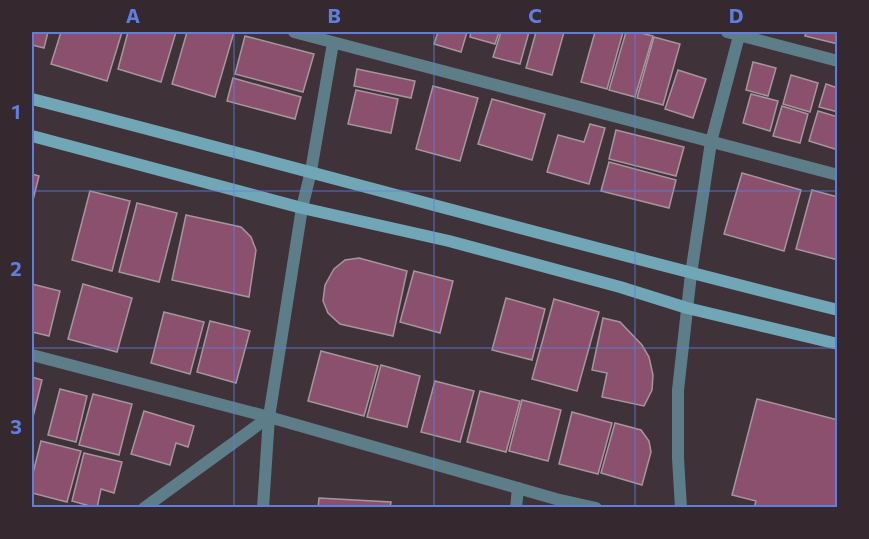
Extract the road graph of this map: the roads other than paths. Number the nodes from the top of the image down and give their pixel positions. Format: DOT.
graph roads {
  1 [pos="294,32"];
  2 [pos="735,33"];
  3 [pos="333,43"];
  4 [pos="837,61"];
  5 [pos="32,99"];
  6 [pos="32,136"];
  7 [pos="711,142"];
  8 [pos="312,171"];
  9 [pos="837,175"];
  10 [pos="302,208"];
  11 [pos="691,274"];
  12 [pos="687,308"];
  13 [pos="837,310"];
  14 [pos="837,344"];
  15 [pos="32,355"];
  16 [pos="269,417"];
  17 [pos="518,488"];
  18 [pos="558,503"];
  19 [pos="144,507"];
  20 [pos="263,507"];
  21 [pos="516,507"];
  22 [pos="596,507"];
  23 [pos="681,507"];
  1 -- 3 [label="street"];
  2 -- 4 [label="street"];
  2 -- 7 [label="street"];
  3 -- 7 [label="street"];
  3 -- 8 [label="street"];
  5 -- 8 [label="main road"];
  6 -- 10 [label="main road"];
  7 -- 9 [label="street"];
  7 -- 11 [label="street"];
  8 -- 10 [label="street"];
  8 -- 11 [label="main road"];
  10 -- 12 [label="main road"];
  10 -- 16 [label="street"];
  11 -- 12 [label="street"];
  11 -- 13 [label="main road"];
  12 -- 14 [label="main road"];
  12 -- 23 [label="street"];
  15 -- 16 [label="street"];
  16 -- 17 [label="street"];
  16 -- 19 [label="street"];
  16 -- 20 [label="street"];
  17 -- 18 [label="street"];
  17 -- 21 [label="street"];
  18 -- 22 [label="street"];
}
